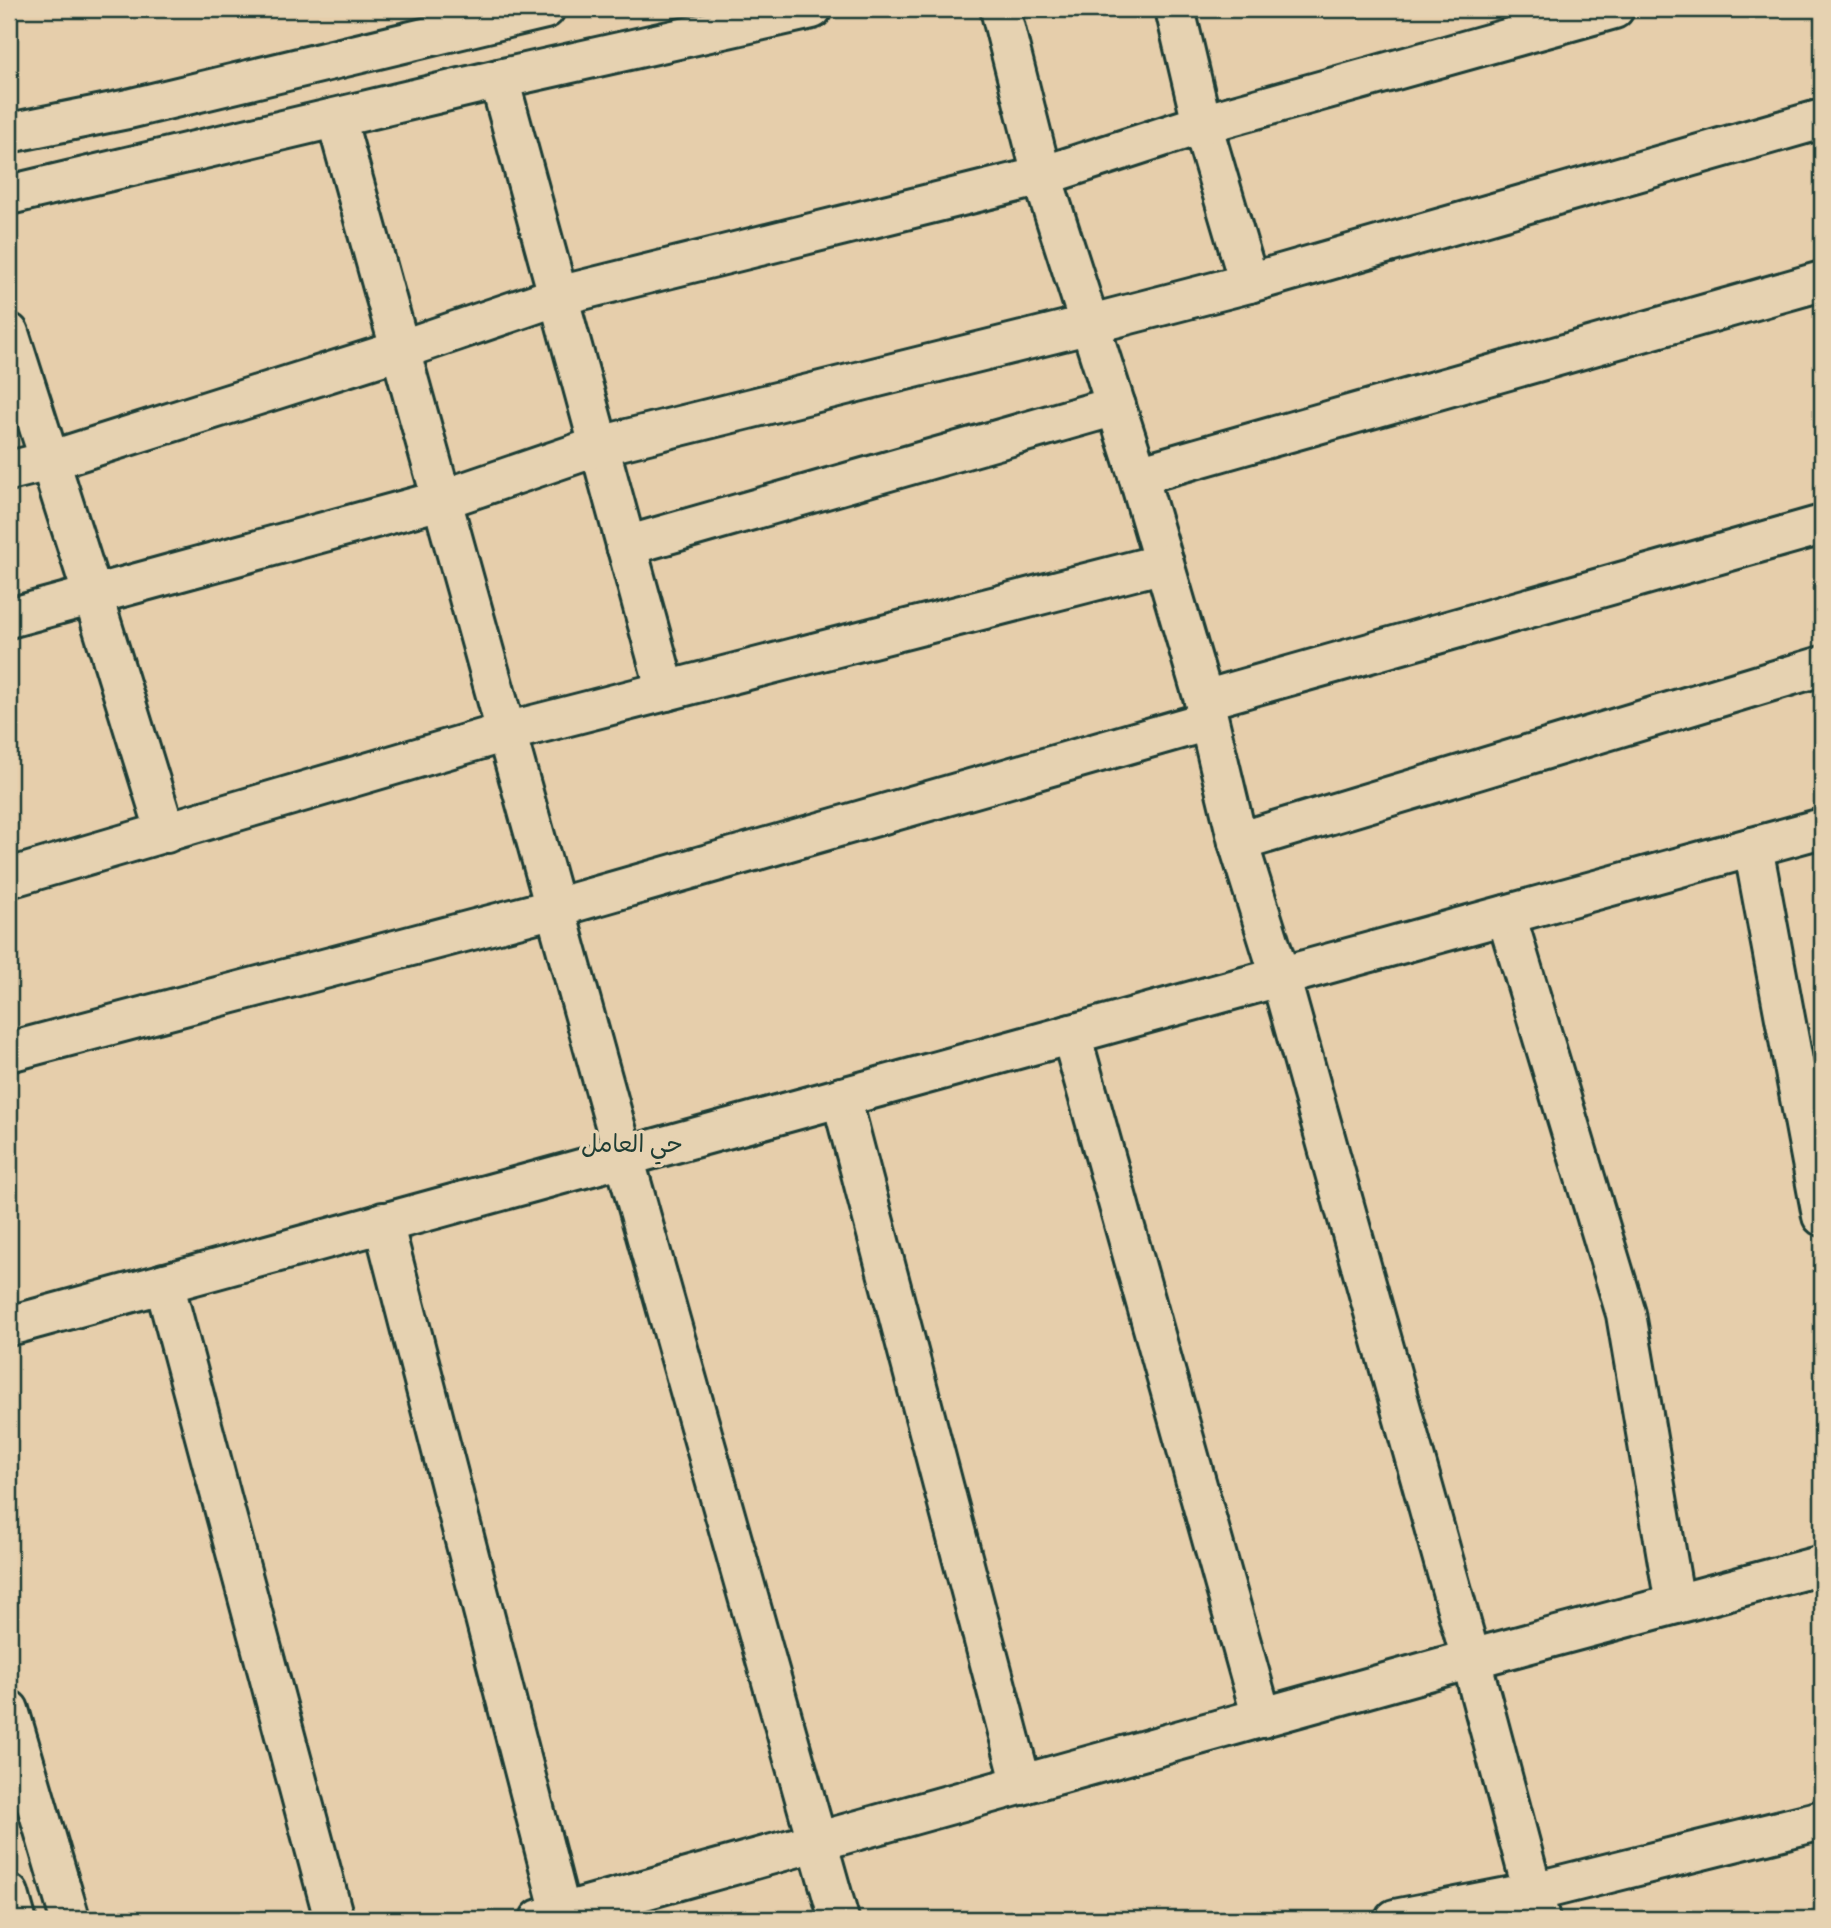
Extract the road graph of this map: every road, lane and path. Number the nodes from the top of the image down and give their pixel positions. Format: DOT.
graph roads {
  1 [pos="545,9"];
  2 [pos="812,9"];
  3 [pos="1000,9"];
  4 [pos="1175,9"];
  5 [pos="1614,9"];
  6 [pos="499,79"];
  7 [pos="336,118"];
  8 [pos="1822,119"];
  9 [pos="1202,124"];
  10 [pos="9,133"];
  11 [pos="1042,176"];
  12 [pos="9,195"];
  13 [pos="1822,281"];
  14 [pos="1248,283"];
  15 [pos="558,296"];
  16 [pos="1091,324"];
  17 [pos="9,333"];
  18 [pos="400,350"];
  19 [pos="1116,406"];
  20 [pos="599,446"];
  21 [pos="49,461"];
  22 [pos="9,471"];
  23 [pos="1138,475"];
  24 [pos="441,500"];
  25 [pos="1822,525"];
  26 [pos="626,546"];
  27 [pos="1164,563"];
  28 [pos="93,596"];
  29 [pos="9,618"];
  30 [pos="1822,666"];
  31 [pos="666,691"];
  32 [pos="1206,711"];
  33 [pos="506,732"];
  34 [pos="1822,828"];
  35 [pos="166,833"];
  36 [pos="1238,842"];
  37 [pos="1753,847"];
  38 [pos="11,869"];
  39 [pos="555,908"];
  40 [pos="1506,915"];
  41 [pos="1280,976"];
  42 [pos="1071,1034"];
  43 [pos="9,1052"];
  44 [pos="841,1097"];
  45 [pos="624,1157"];
  46 [pos="1822,1216"];
  47 [pos="383,1222"];
  48 [pos="164,1283"];
  49 [pos="9,1326"];
  50 [pos="1822,1565"];
  51 [pos="1675,1604"];
  52 [pos="1471,1659"];
  53 [pos="9,1710"];
  54 [pos="1262,1718"];
  55 [pos="1022,1785"];
  56 [pos="1822,1820"];
  57 [pos="817,1843"];
  58 [pos="9,1894"];
  59 [pos="1536,1906"];
  60 [pos="551,1916"];
  61 [pos="16,1919"];
  62 [pos="70,1919"];
  63 [pos="334,1919"];
  64 [pos="839,1919"];
  65 [pos="1395,1919"];
  1 -- 10 [label="street"];
  2 -- 6 [label="street"];
  3 -- 11 [label="street"];
  4 -- 9 [label="street"];
  5 -- 9 [label="street"];
  6 -- 7 [label="street"];
  6 -- 15 [label="street"];
  7 -- 12 [label="street"];
  7 -- 18 [label="street"];
  8 -- 14 [label="street"];
  9 -- 11 [label="street"];
  9 -- 14 [label="street"];
  11 -- 15 [label="street"];
  11 -- 16 [label="street"];
  13 -- 23 [label="street"];
  14 -- 16 [label="street"];
  15 -- 18 [label="street"];
  15 -- 20 [label="street"];
  16 -- 19 [label="street"];
  16 -- 20 [label="street"];
  17 -- 21 [label="street"];
  18 -- 21 [label="street"];
  18 -- 24 [label="street"];
  19 -- 23 [label="street"];
  19 -- 26 [label="street"];
  20 -- 24 [label="street"];
  20 -- 26 [label="street"];
  21 -- 22 [label="street"];
  21 -- 28 [label="street"];
  23 -- 27 [label="street"];
  24 -- 28 [label="street"];
  24 -- 33 [label="street"];
  25 -- 32 [label="street"];
  26 -- 31 [label="street"];
  27 -- 31 [label="street"];
  27 -- 32 [label="street"];
  28 -- 29 [label="street"];
  28 -- 35 [label="street"];
  30 -- 36 [label="street"];
  31 -- 33 [label="street"];
  32 -- 36 [label="street"];
  32 -- 39 [label="street"];
  33 -- 35 [label="street"];
  33 -- 39 [label="street"];
  34 -- 37 [label="street"];
  35 -- 38 [label="street"];
  36 -- 41 [label="street"];
  37 -- 40 [label="street"];
  37 -- 46 [label="street"];
  39 -- 43 [label="street"];
  39 -- 45 [label="street"];
  40 -- 41 [label="street"];
  40 -- 51 [label="street"];
  41 -- 42 [label="street"];
  41 -- 52 [label="street"];
  42 -- 44 [label="street"];
  42 -- 54 [label="street"];
  44 -- 45 [label="street"];
  44 -- 55 [label="street"];
  45 -- 47 [label="street"];
  45 -- 57 [label="street"];
  47 -- 48 [label="street"];
  47 -- 60 [label="street"];
  48 -- 49 [label="street"];
  48 -- 63 [label="street"];
  50 -- 51 [label="street"];
  51 -- 52 [label="street"];
  52 -- 54 [label="street"];
  52 -- 59 [label="street"];
  53 -- 62 [label="street"];
  54 -- 55 [label="street"];
  55 -- 57 [label="street"];
  56 -- 59 [label="street"];
  57 -- 60 [label="street"];
  57 -- 64 [label="street"];
  58 -- 61 [label="street"];
  59 -- 65 [label="street"];
}
